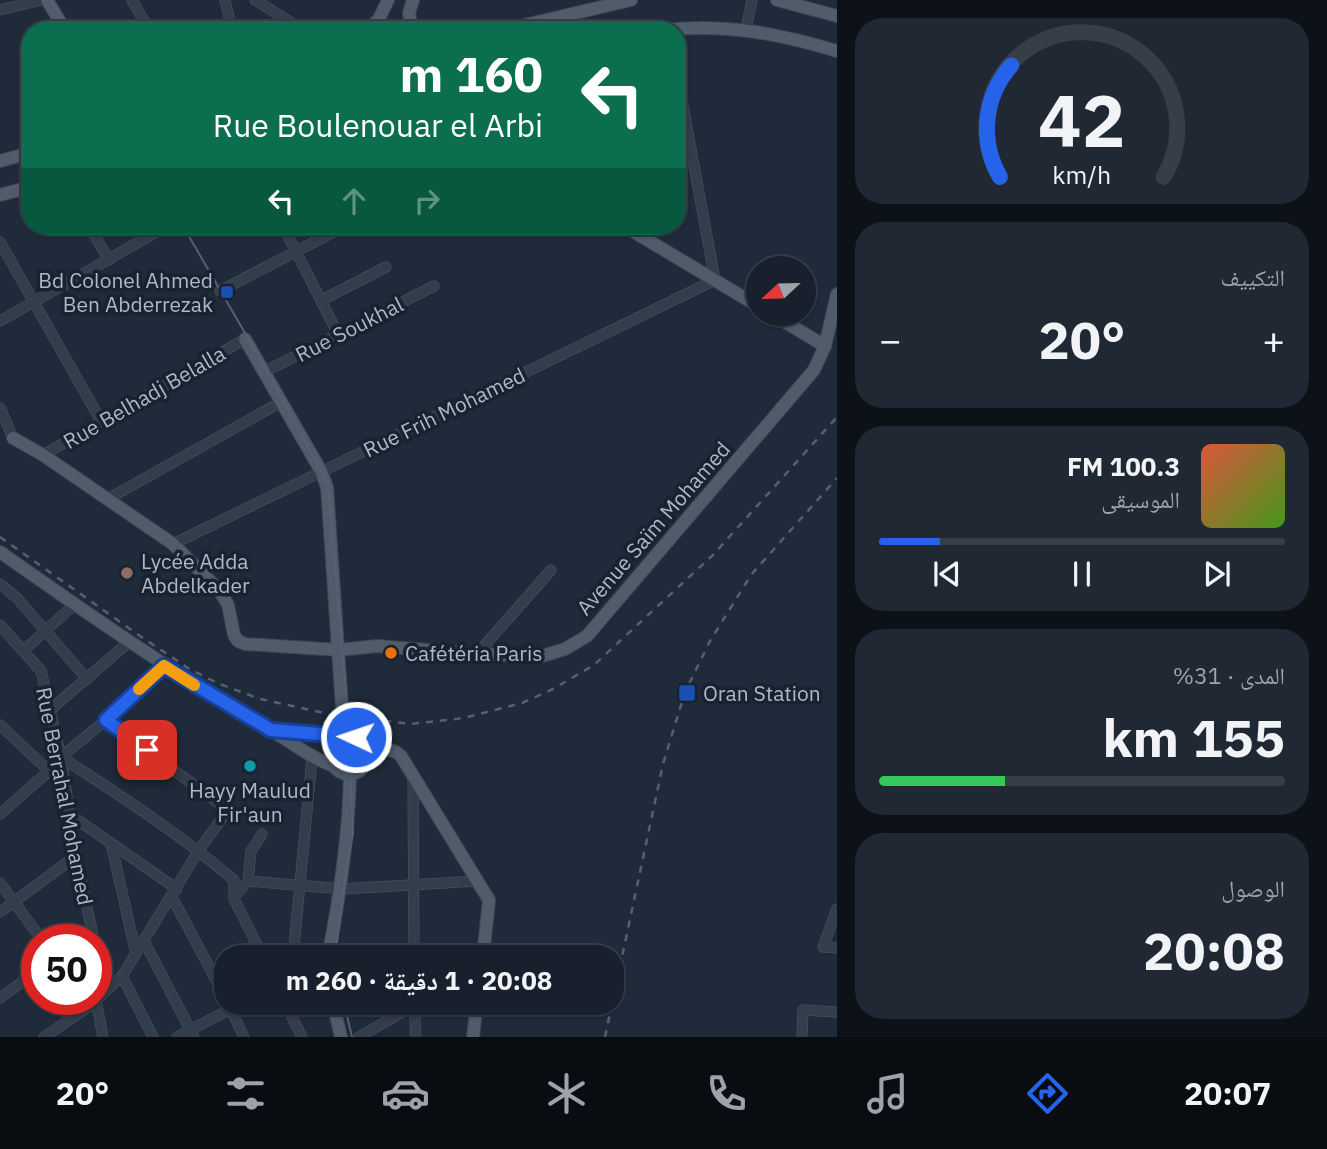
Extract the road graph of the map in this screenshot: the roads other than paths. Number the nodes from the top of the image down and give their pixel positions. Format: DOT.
graph roads {
  1 [pos="41,0"];
  2 [pos="47,0"];
  3 [pos="132,0"];
  4 [pos="225,0"];
  5 [pos="255,0"];
  6 [pos="388,0"];
  7 [pos="413,0"];
  8 [pos="631,0"];
  9 [pos="752,0"];
  10 [pos="777,0"];
  11 [pos="0,10"];
  12 [pos="837,16"];
  13 [pos="60,21"];
  14 [pos="144,21"];
  15 [pos="231,21"];
  16 [pos="289,21"];
  17 [pos="377,21"];
  18 [pos="410,21"];
  19 [pos="542,21"];
  20 [pos="746,29"];
  21 [pos="686,30"];
  22 [pos="837,51"];
  23 [pos="686,121"];
  24 [pos="21,155"];
  25 [pos="0,161"];
  26 [pos="21,189"];
  27 [pos="0,195"];
  28 [pos="94,235"];
  29 [pos="152,235"];
  30 [pos="288,235"];
  31 [pos="327,235"];
  32 [pos="639,235"];
  33 [pos="0,242"];
  34 [pos="296,251"];
  35 [pos="109,260"];
  36 [pos="386,267"];
  37 [pos="715,280"];
  38 [pos="434,286"];
  39 [pos="220,291"];
  40 [pos="837,294"];
  41 [pos="746,299"];
  42 [pos="322,300"];
  43 [pos="33,302"];
  44 [pos="0,321"];
  45 [pos="792,326"];
  46 [pos="338,334"];
  47 [pos="245,339"];
  48 [pos="825,346"];
  49 [pos="264,372"];
  50 [pos="281,401"];
  51 [pos="0,408"];
  52 [pos="101,421"];
  53 [pos="0,431"];
  54 [pos="13,438"];
  55 [pos="43,455"];
  56 [pos="321,471"];
  57 [pos="106,500"];
  58 [pos="173,544"];
  59 [pos="0,552"];
  60 [pos="551,570"];
  61 [pos="0,584"];
  62 [pos="75,604"];
  63 [pos="0,625"];
  64 [pos="46,629"];
  65 [pos="130,641"];
  66 [pos="339,650"];
  67 [pos="23,651"];
  68 [pos="477,654"];
  69 [pos="164,666"];
  70 [pos="88,678"];
  71 [pos="50,710"];
  72 [pos="106,720"];
  73 [pos="0,725"];
  74 [pos="271,730"];
  75 [pos="343,737"];
  76 [pos="363,742"];
  77 [pos="390,751"];
  78 [pos="61,757"];
  79 [pos="312,758"];
  80 [pos="334,766"];
  81 [pos="48,771"];
  82 [pos="356,771"];
  83 [pos="413,775"];
  84 [pos="0,814"];
  85 [pos="69,814"];
  86 [pos="262,834"];
  87 [pos="111,843"];
  88 [pos="199,850"];
  89 [pos="76,856"];
  90 [pos="248,881"];
  91 [pos="478,881"];
  92 [pos="0,883"];
  93 [pos="299,884"];
  94 [pos="412,884"];
  95 [pos="342,889"];
  96 [pos="174,893"];
  97 [pos="234,897"];
  98 [pos="14,902"];
  99 [pos="837,909"];
  100 [pos="0,912"];
  101 [pos="30,924"];
  102 [pos="91,924"];
  103 [pos="144,941"];
  104 [pos="257,945"];
  105 [pos="294,945"];
  106 [pos="330,945"];
  107 [pos="414,945"];
  108 [pos="484,945"];
  109 [pos="837,948"];
  110 [pos="136,954"];
  111 [pos="214,975"];
  112 [pos="122,976"];
  113 [pos="21,983"];
  114 [pos="112,984"];
  115 [pos="0,998"];
  116 [pos="837,1012"];
  117 [pos="74,1015"];
  118 [pos="95,1015"];
  119 [pos="214,1015"];
  120 [pos="233,1015"];
  121 [pos="291,1015"];
  122 [pos="336,1015"];
  123 [pos="396,1015"];
  124 [pos="416,1015"];
  125 [pos="476,1015"];
  126 [pos="192,1033"];
  127 [pos="44,1037"];
  128 [pos="103,1037"];
  129 [pos="153,1037"];
  130 [pos="177,1037"];
  131 [pos="244,1037"];
  132 [pos="302,1037"];
  133 [pos="341,1037"];
  134 [pos="359,1037"];
  135 [pos="416,1037"];
  136 [pos="473,1037"];
  137 [pos="802,1037"];
  1 -- 11 [label="street"];
  2 -- 13 [label="main road"];
  3 -- 14 [label="street"];
  4 -- 15 [label="street"];
  5 -- 16 [label="street"];
  6 -- 17 [label="main road"];
  7 -- 18 [label="main road"];
  8 -- 19 [label="main road"];
  9 -- 20 [label="street"];
  10 -- 12 [label="main road"];
  20 -- 21 [label="main road"];
  20 -- 22 [label="main road"];
  23 -- 37 [label="street"];
  24 -- 25 [label="main road"];
  26 -- 27 [label="main road"];
  28 -- 35 [label="street"];
  29 -- 35 [label="street"];
  30 -- 34 [label="street"];
  31 -- 34 [label="street"];
  32 -- 37 [label="main road"];
  33 -- 43 [label="street"];
  34 -- 39 [label="street"];
  34 -- 42 [label="street"];
  35 -- 43 [label="street"];
  36 -- 42 [label="street"];
  37 -- 41 [label="main road"];
  37 -- 56 [label="street, Rue Frih Mohamed"];
  38 -- 46 [label="street, Rue Soukhal"];
  40 -- 48 [label="main road, Avenue Saïm Mohamed"];
  42 -- 46 [label="street"];
  43 -- 44 [label="street"];
  43 -- 52 [label="street"];
  45 -- 48 [label="main road"];
  46 -- 49 [label="street, Rue Soukhal"];
  47 -- 49 [label="main road"];
  47 -- 52 [label="street, Rue Belhadj Belalla"];
  48 -- 68 [label="main road, Avenue Saïm Mohamed"];
  49 -- 50 [label="main road"];
  50 -- 56 [label="main road"];
  50 -- 57 [label="street"];
  51 -- 54 [label="street"];
  52 -- 55 [label="street, Rue Belhadj Belalla"];
  53 -- 54 [label="street"];
  54 -- 55 [label="main road"];
  55 -- 57 [label="main road"];
  56 -- 58 [label="street, Rue Frih Mohamed"];
  56 -- 66 [label="main road"];
  57 -- 58 [label="main road"];
  58 -- 66 [label="main road, Avenue Saïm Mohamed"];
  59 -- 62 [label="main road"];
  60 -- 68 [label="street"];
  61 -- 64 [label="street"];
  62 -- 64 [label="street"];
  62 -- 65 [label="main road"];
  63 -- 67 [label="street, Rue Berrahal Mohamed"];
  64 -- 67 [label="street"];
  64 -- 70 [label="street"];
  65 -- 69 [label="main road"];
  65 -- 70 [label="street"];
  66 -- 68 [label="main road, Avenue Saïm Mohamed"];
  66 -- 75 [label="main road"];
  67 -- 71 [label="street, Rue Berrahal Mohamed"];
  69 -- 72 [label="street"];
  69 -- 74 [label="main road"];
  70 -- 71 [label="street"];
  71 -- 78 [label="street, Rue Berrahal Mohamed"];
  72 -- 78 [label="street"];
  72 -- 88 [label="street"];
  73 -- 81 [label="street"];
  74 -- 75 [label="main road"];
  74 -- 79 [label="main road"];
  75 -- 76 [label="main road"];
  75 -- 80 [label="main road"];
  76 -- 77 [label="main road"];
  76 -- 82 [label="main road"];
  77 -- 82 [label="main road"];
  77 -- 83 [label="main road"];
  78 -- 81 [label="street"];
  78 -- 85 [label="street, Rue Berrahal Mohamed"];
  78 -- 88 [label="street"];
  79 -- 80 [label="main road"];
  79 -- 93 [label="street"];
  80 -- 82 [label="main road"];
  81 -- 84 [label="street"];
  82 -- 95 [label="main road"];
  83 -- 91 [label="main road"];
  83 -- 94 [label="street"];
  85 -- 87 [label="street"];
  85 -- 89 [label="street, Rue Berrahal Mohamed"];
  86 -- 90 [label="street"];
  87 -- 96 [label="street"];
  87 -- 110 [label="street"];
  88 -- 96 [label="street"];
  88 -- 97 [label="street"];
  89 -- 98 [label="street"];
  89 -- 102 [label="street, Rue Berrahal Mohamed"];
  90 -- 93 [label="street"];
  90 -- 97 [label="street"];
  91 -- 94 [label="street"];
  91 -- 108 [label="main road"];
  92 -- 98 [label="street"];
  93 -- 95 [label="street"];
  93 -- 105 [label="street"];
  94 -- 95 [label="street"];
  94 -- 107 [label="street"];
  95 -- 106 [label="main road"];
  96 -- 103 [label="street"];
  96 -- 111 [label="street"];
  97 -- 104 [label="street"];
  98 -- 100 [label="street"];
  98 -- 101 [label="street"];
  99 -- 109 [label="street"];
  103 -- 110 [label="street"];
  103 -- 126 [label="street"];
  110 -- 112 [label="street"];
  112 -- 114 [label="street"];
  112 -- 129 [label="street"];
  113 -- 115 [label="street"];
  116 -- 137 [label="street"];
  117 -- 127 [label="street"];
  118 -- 128 [label="street"];
  119 -- 126 [label="street"];
  120 -- 131 [label="street"];
  121 -- 132 [label="street"];
  122 -- 133 [label="main road"];
  123 -- 134 [label="street"];
  124 -- 135 [label="street"];
  125 -- 136 [label="main road"];
  126 -- 130 [label="street"];
}
